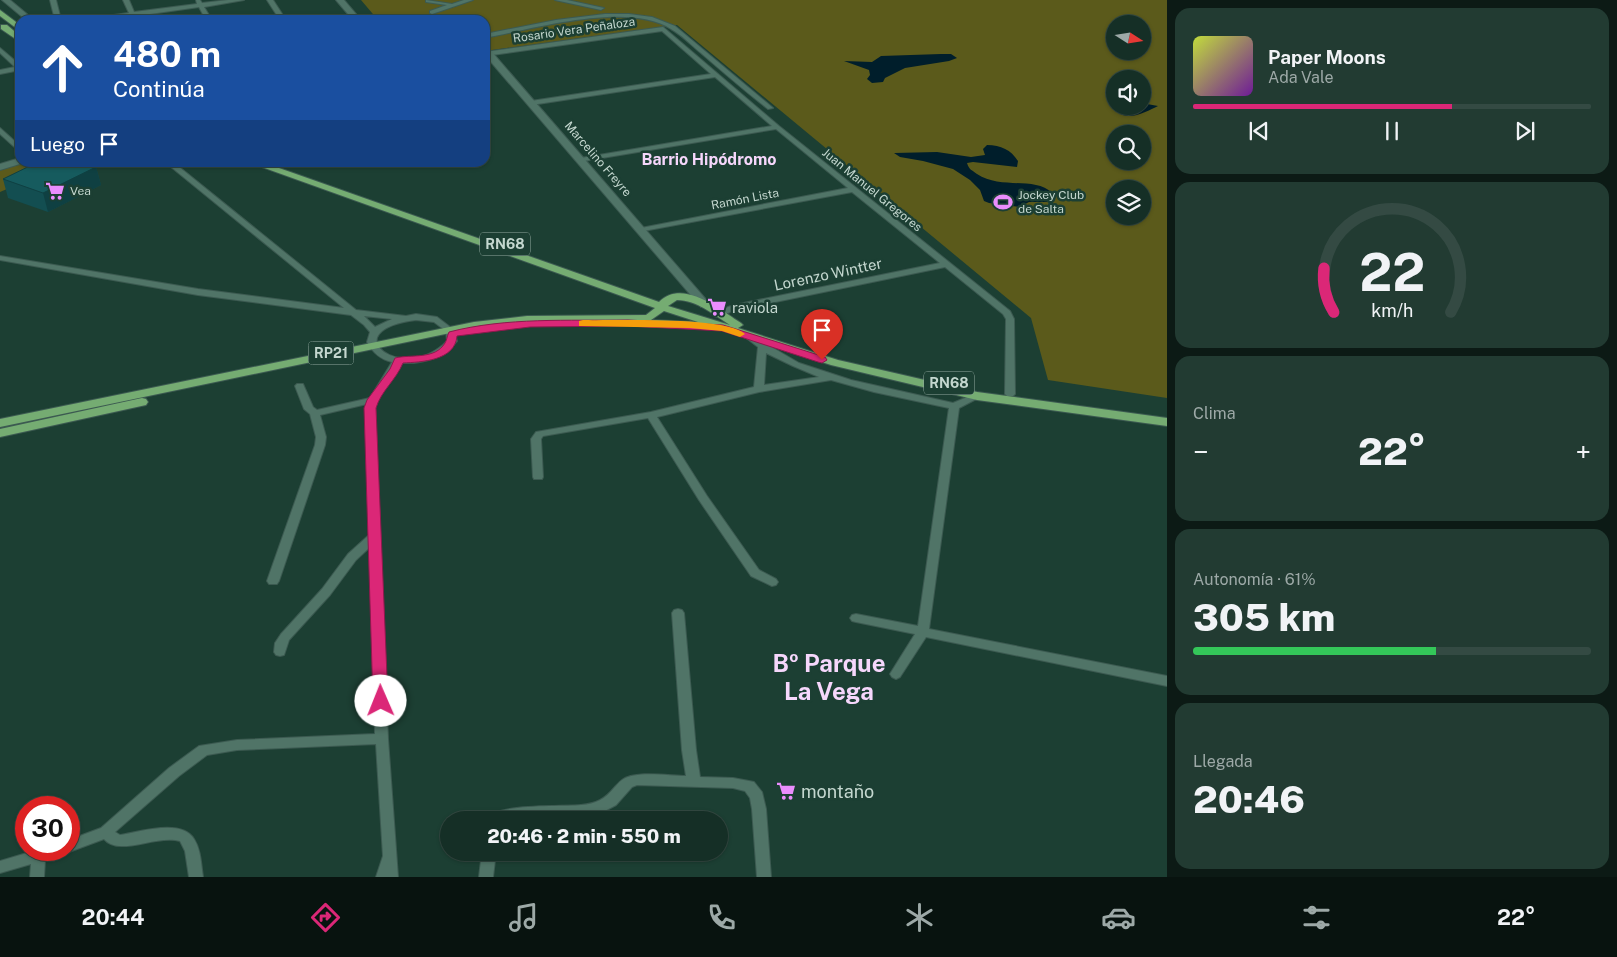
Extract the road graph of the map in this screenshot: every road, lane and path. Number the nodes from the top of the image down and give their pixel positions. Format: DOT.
graph roads {
  1 [pos="6,0"];
  2 [pos="53,0"];
  3 [pos="126,0"];
  4 [pos="241,0"];
  5 [pos="270,0"];
  6 [pos="340,0"];
  7 [pos="427,0"];
  8 [pos="470,0"];
  9 [pos="557,0"];
  10 [pos="199,3"];
  11 [pos="455,4"];
  12 [pos="616,10"];
  13 [pos="0,12"];
  14 [pos="432,12"];
  15 [pos="575,12"];
  16 [pos="24,15"];
  17 [pos="57,15"];
  18 [pos="133,15"];
  19 [pos="143,15"];
  20 [pos="206,15"];
  21 [pos="280,15"];
  22 [pos="353,15"];
  23 [pos="430,15"];
  24 [pos="662,20"];
  25 [pos="0,24"];
  26 [pos="15,25"];
  27 [pos="663,28"];
  28 [pos="490,35"];
  29 [pos="15,36"];
  30 [pos="0,50"];
  31 [pos="490,52"];
  32 [pos="490,57"];
  33 [pos="15,64"];
  34 [pos="15,69"];
  35 [pos="0,72"];
  36 [pos="715,75"];
  37 [pos="531,103"];
  38 [pos="770,108"];
  39 [pos="777,127"];
  40 [pos="0,130"];
  41 [pos="15,145"];
  42 [pos="580,160"];
  43 [pos="15,162"];
  44 [pos="0,166"];
  45 [pos="174,167"];
  46 [pos="267,167"];
  47 [pos="286,167"];
  48 [pos="854,189"];
  49 [pos="641,230"];
  50 [pos="0,258"];
  51 [pos="945,264"];
  52 [pos="686,283"];
  53 [pos="667,302"];
  54 [pos="705,305"];
  55 [pos="354,312"];
  56 [pos="717,314"];
  57 [pos="404,318"];
  58 [pos="690,325"];
  59 [pos="737,325"];
  60 [pos="723,328"];
  61 [pos="451,332"];
  62 [pos="375,333"];
  63 [pos="750,337"];
  64 [pos="762,347"];
  65 [pos="374,348"];
  66 [pos="398,360"];
  67 [pos="830,378"];
  68 [pos="300,386"];
  69 [pos="759,389"];
  70 [pos="1010,394"];
  71 [pos="977,396"];
  72 [pos="373,400"];
  73 [pos="954,406"];
  74 [pos="315,412"];
  75 [pos="1167,414"];
  76 [pos="652,415"];
  77 [pos="1167,422"];
  78 [pos="0,423"];
  79 [pos="0,433"];
  80 [pos="538,477"];
  81 [pos="375,536"];
  82 [pos="273,581"];
  83 [pos="772,582"];
  84 [pos="678,613"];
  85 [pos="856,618"];
  86 [pos="923,632"];
  87 [pos="280,652"];
  88 [pos="896,674"];
  89 [pos="1167,681"];
  90 [pos="382,739"];
  91 [pos="694,782"];
  92 [pos="583,811"];
  93 [pos="106,832"];
  94 [pos="80,842"];
  95 [pos="390,846"];
  96 [pos="23,861"];
  97 [pos="38,861"];
  98 [pos="488,861"];
  99 [pos="0,867"];
  100 [pos="37,877"];
  101 [pos="196,877"];
  102 [pos="382,877"];
  103 [pos="391,877"];
  104 [pos="486,877"];
  105 [pos="764,877"];
  1 -- 16 [label="street"];
  2 -- 17 [label="street"];
  3 -- 18 [label="street"];
  4 -- 10 [label="street"];
  5 -- 21 [label="street"];
  6 -- 22 [label="street"];
  7 -- 11 [label="street"];
  7 -- 14 [label="street"];
  8 -- 11 [label="street"];
  9 -- 12 [label="street"];
  9 -- 15 [label="street"];
  10 -- 19 [label="street"];
  10 -- 20 [label="street"];
  11 -- 14 [label="street"];
  12 -- 15 [label="street"];
  12 -- 24 [label="street"];
  13 -- 26 [label="main road"];
  14 -- 23 [label="street"];
  15 -- 28 [label="street"];
  24 -- 27 [label="street"];
  24 -- 38 [label="street"];
  25 -- 29 [label="main road"];
  27 -- 31 [label="street, Rosario Vera Peñaloza"];
  27 -- 36 [label="street, Juan Manuel Gregores"];
  30 -- 33 [label="street"];
  32 -- 37 [label="street, Marcelino Freyre"];
  34 -- 35 [label="street"];
  36 -- 37 [label="street"];
  36 -- 39 [label="street, Juan Manuel Gregores"];
  37 -- 42 [label="street, Marcelino Freyre"];
  39 -- 42 [label="street"];
  39 -- 48 [label="street, Juan Manuel Gregores"];
  40 -- 41 [label="street"];
  42 -- 49 [label="street, Marcelino Freyre"];
  43 -- 44 [label="street"];
  45 -- 55 [label="street"];
  46 -- 53 [label="main road, RN68"];
  47 -- 53 [label="main road, RN68"];
  48 -- 49 [label="street, Ramón Lista"];
  48 -- 51 [label="street, Juan Manuel Gregores"];
  49 -- 52 [label="street, Marcelino Freyre"];
  50 -- 55 [label="street"];
  51 -- 56 [label="street, Lorenzo Wintter"];
  51 -- 70 [label="street, Juan Manuel Gregores"];
  52 -- 53 [label="street"];
  52 -- 54 [label="street, Marcelino Freyre"];
  53 -- 54 [label="main road"];
  53 -- 58 [label="main road"];
  53 -- 59 [label="main road, RN68"];
  53 -- 60 [label="main road, RN68"];
  53 -- 61 [label="main road, RP21"];
  54 -- 56 [label="main road"];
  55 -- 57 [label="street"];
  55 -- 62 [label="street"];
  56 -- 59 [label="main road"];
  57 -- 61 [label="street"];
  57 -- 62 [label="street"];
  58 -- 60 [label="main road, RP21"];
  58 -- 61 [label="main road, RP21"];
  59 -- 70 [label="main road, RN68"];
  60 -- 63 [label="main road, RN68"];
  61 -- 65 [label="main road, RP21"];
  61 -- 66 [label="street"];
  62 -- 65 [label="street"];
  63 -- 64 [label="street"];
  63 -- 71 [label="main road, RN68"];
  64 -- 67 [label="street"];
  64 -- 69 [label="street"];
  65 -- 66 [label="street"];
  65 -- 78 [label="main road, RP21"];
  65 -- 79 [label="main road, RP21"];
  66 -- 72 [label="street"];
  67 -- 69 [label="street"];
  67 -- 73 [label="street"];
  68 -- 74 [label="street"];
  69 -- 76 [label="street"];
  70 -- 75 [label="main road, RN68"];
  71 -- 73 [label="street"];
  71 -- 77 [label="main road, RN68"];
  72 -- 74 [label="street"];
  72 -- 81 [label="street"];
  73 -- 86 [label="street"];
  74 -- 82 [label="street"];
  76 -- 80 [label="street"];
  76 -- 83 [label="street"];
  81 -- 87 [label="street"];
  81 -- 90 [label="street"];
  84 -- 91 [label="street"];
  85 -- 86 [label="street"];
  86 -- 88 [label="street"];
  86 -- 89 [label="street"];
  90 -- 93 [label="street"];
  90 -- 95 [label="street"];
  91 -- 92 [label="street"];
  91 -- 105 [label="street"];
  93 -- 94 [label="street"];
  93 -- 101 [label="street"];
  95 -- 102 [label="street"];
  95 -- 103 [label="street"];
  96 -- 99 [label="street"];
  97 -- 100 [label="street"];
  98 -- 104 [label="street"];
}
